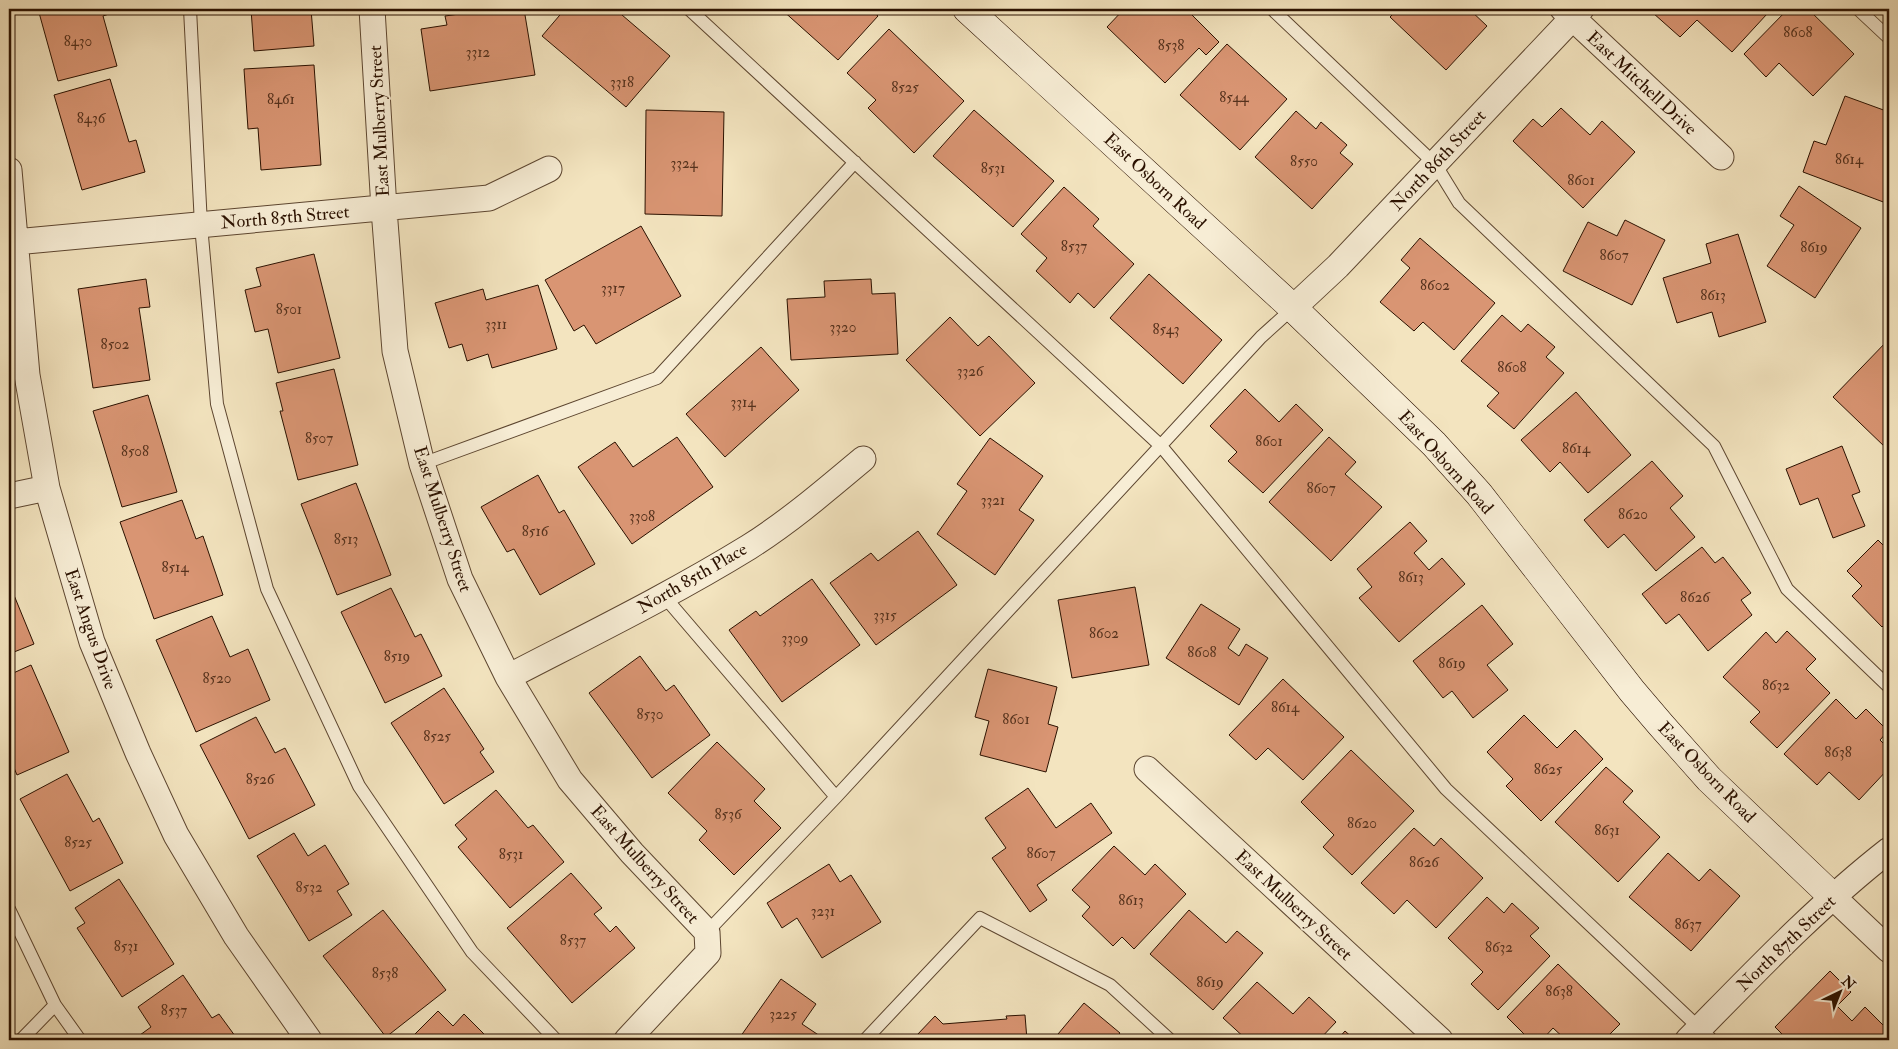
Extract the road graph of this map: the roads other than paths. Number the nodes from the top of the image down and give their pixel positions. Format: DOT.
graph roads {
  1 [pos="190,9"];
  2 [pos="372,9"];
  3 [pos="689,9"];
  4 [pos="967,9"];
  5 [pos="1272,9"];
  6 [pos="1858,9"];
  7 [pos="1572,12"];
  8 [pos="1889,38"];
  9 [pos="1721,157"];
  10 [pos="855,162"];
  11 [pos="1435,164"];
  12 [pos="549,169"];
  13 [pos="9,170"];
  14 [pos="384,208"];
  15 [pos="201,225"];
  16 [pos="15,242"];
  17 [pos="1293,308"];
  18 [pos="1161,446"];
  19 [pos="863,459"];
  20 [pos="422,464"];
  21 [pos="46,488"];
  22 [pos="9,496"];
  23 [pos="663,596"];
  24 [pos="508,677"];
  25 [pos="1889,687"];
  26 [pos="1147,769"];
  27 [pos="836,797"];
  28 [pos="1889,850"];
  29 [pos="1832,896"];
  30 [pos="9,909"];
  31 [pos="708,943"];
  32 [pos="1889,950"];
  33 [pos="55,1006"];
  34 [pos="1700,1036"];
  35 [pos="21,1040"];
  36 [pos="80,1040"];
  37 [pos="308,1040"];
  38 [pos="556,1040"];
  39 [pos="626,1040"];
  40 [pos="865,1040"];
  41 [pos="1170,1040"];
  42 [pos="1440,1040"];
  1 -- 15 [label="lane"];
  2 -- 14 [label="street, East Mulberry Street"];
  3 -- 10 [label="lane"];
  4 -- 17 [label="street, East Osborn Road"];
  5 -- 11 [label="lane"];
  6 -- 8 [label="lane"];
  7 -- 9 [label="street, East Mitchell Drive"];
  7 -- 11 [label="street, North 86th Street"];
  10 -- 18 [label="lane"];
  10 -- 20 [label="lane"];
  11 -- 17 [label="street, North 86th Street"];
  11 -- 25 [label="lane"];
  12 -- 14 [label="street, North 85th Street"];
  13 -- 16 [label="street, East Angus Drive"];
  14 -- 15 [label="street, North 85th Street"];
  14 -- 20 [label="street, East Mulberry Street"];
  15 -- 16 [label="street, North 85th Street"];
  15 -- 38 [label="lane"];
  16 -- 21 [label="street, East Angus Drive"];
  17 -- 18 [label="lane"];
  17 -- 29 [label="street, East Osborn Road"];
  18 -- 27 [label="lane"];
  18 -- 34 [label="lane"];
  19 -- 23 [label="street, North 85th Place"];
  20 -- 24 [label="street, East Mulberry Street"];
  21 -- 22 [label="street"];
  21 -- 37 [label="street, East Angus Drive"];
  23 -- 24 [label="street, North 85th Place"];
  23 -- 27 [label="lane"];
  24 -- 31 [label="street, East Mulberry Street"];
  26 -- 42 [label="street, East Mulberry Street"];
  27 -- 31 [label="lane"];
  28 -- 29 [label="street, North 87th Street"];
  29 -- 32 [label="street, East Osborn Road"];
  29 -- 34 [label="street, North 87th Street"];
  30 -- 33 [label="lane"];
  31 -- 39 [label="street"];
  33 -- 35 [label="lane"];
  33 -- 36 [label="lane"];
  40 -- 41 [label="lane"];
}
